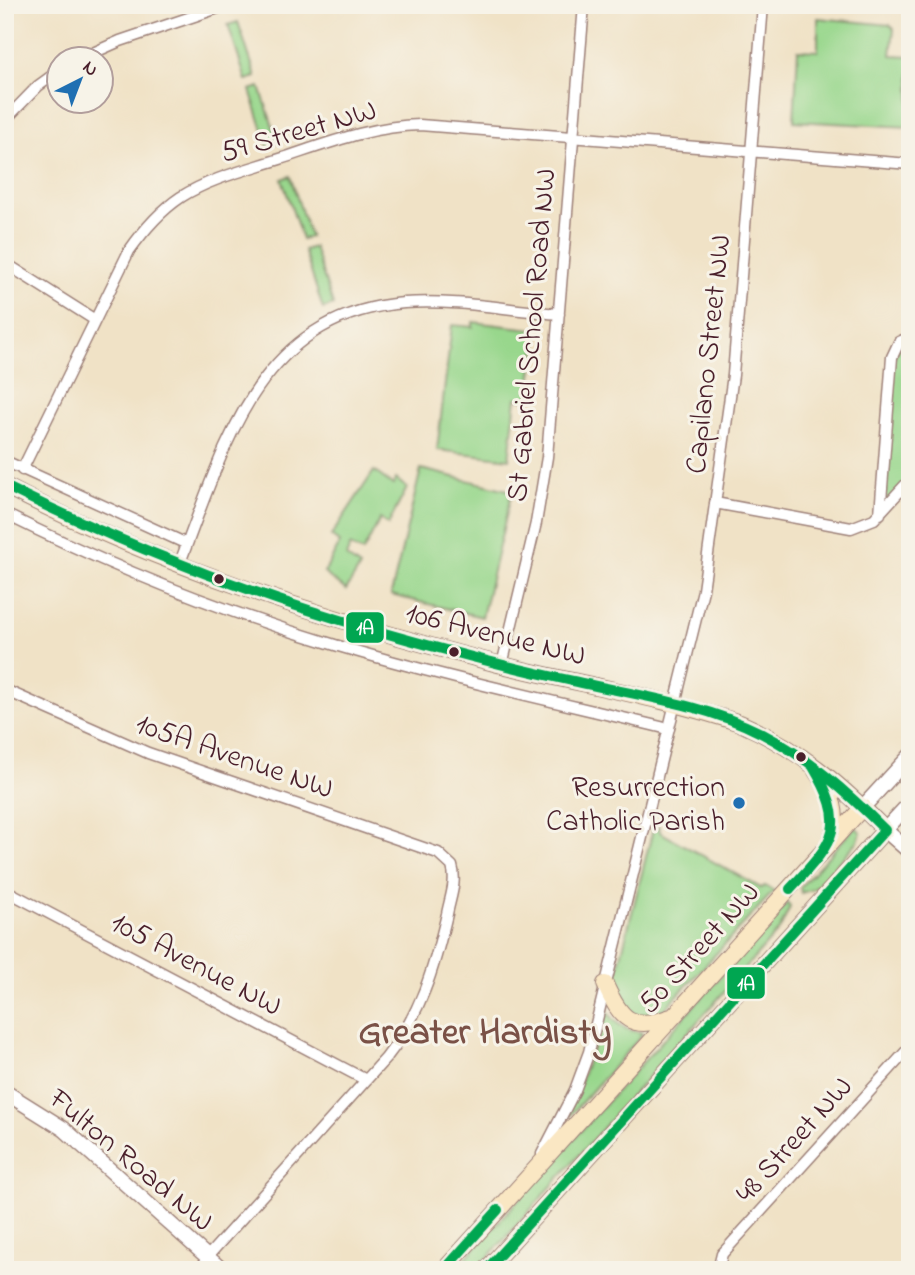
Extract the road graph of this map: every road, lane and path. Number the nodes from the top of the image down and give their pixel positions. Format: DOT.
graph roads {
  1 [pos="228,5"];
  2 [pos="584,5"];
  3 [pos="763,5"];
  4 [pos="206,8"];
  5 [pos="111,46"];
  6 [pos="46,80"];
  7 [pos="5,120"];
  8 [pos="573,136"];
  9 [pos="751,152"];
  10 [pos="910,164"];
  11 [pos="5,263"];
  12 [pos="559,314"];
  13 [pos="94,320"];
  14 [pos="910,338"];
  15 [pos="5,461"];
  16 [pos="22,470"];
  17 [pos="910,480"];
  18 [pos="5,486"];
  19 [pos="715,503"];
  20 [pos="5,514"];
  21 [pos="880,514"];
  22 [pos="187,544"];
  23 [pos="179,565"];
  24 [pos="502,665"];
  25 [pos="5,690"];
  26 [pos="676,705"];
  27 [pos="669,729"];
  28 [pos="910,756"];
  29 [pos="809,760"];
  30 [pos="910,803"];
  31 [pos="863,807"];
  32 [pos="885,830"];
  33 [pos="826,850"];
  34 [pos="910,852"];
  35 [pos="5,890"];
  36 [pos="605,984"];
  37 [pos="674,1016"];
  38 [pos="910,1047"];
  39 [pos="366,1080"];
  40 [pos="5,1092"];
  41 [pos="535,1169"];
  42 [pos="207,1256"];
  43 [pos="718,1269"];
  44 [pos="222,1270"];
  45 [pos="444,1270"];
  46 [pos="486,1270"];
  1 -- 4 [label="street"];
  2 -- 8 [label="street, St Gabriel School Road NW"];
  3 -- 9 [label="street, Capilano Street NW"];
  4 -- 5 [label="street"];
  6 -- 7 [label="street"];
  8 -- 9 [label="street, 59 Street NW"];
  8 -- 12 [label="street, St Gabriel School Road NW"];
  8 -- 13 [label="street, 59 Street NW"];
  9 -- 10 [label="street, 59 Street NW"];
  9 -- 19 [label="street, Capilano Street NW"];
  11 -- 13 [label="street"];
  12 -- 22 [label="street"];
  12 -- 24 [label="street, St Gabriel School Road NW"];
  13 -- 16 [label="street, 59 Street NW"];
  14 -- 21 [label="street"];
  15 -- 16 [label="street"];
  16 -- 22 [label="street"];
  17 -- 21 [label="street"];
  18 -- 23 [label="main road, 106 Avenue NW"];
  19 -- 21 [label="street"];
  19 -- 26 [label="street, Capilano Street NW"];
  20 -- 27 [label="street, 106 Avenue NW"];
  22 -- 23 [label="street"];
  23 -- 24 [label="main road, 106 Avenue NW"];
  24 -- 26 [label="main road, 106 Avenue NW"];
  25 -- 39 [label="street, 105A Avenue NW"];
  26 -- 27 [label="street, Capilano Street NW"];
  26 -- 29 [label="main road, 106 Avenue NW"];
  27 -- 36 [label="street, Capilano Street NW"];
  28 -- 31 [label="street, 50 Street NW"];
  29 -- 31 [label="main road, 106 Avenue NW"];
  29 -- 33 [label="main road"];
  30 -- 32 [label="street, 50 Street NW"];
  31 -- 32 [label="main road, 106 Avenue NW"];
  31 -- 33 [label="main road, 50 Street NW"];
  32 -- 34 [label="street, 106 Avenue NW"];
  32 -- 46 [label="main road, 50 Street NW"];
  33 -- 37 [label="main road, 50 Street NW"];
  35 -- 39 [label="street, 105 Avenue NW"];
  36 -- 37 [label="main road"];
  36 -- 41 [label="street, Capilano Street NW"];
  37 -- 41 [label="main road, 50 Street NW"];
  38 -- 43 [label="street, 48 Street NW"];
  39 -- 42 [label="street"];
  40 -- 42 [label="street, Fulton Road NW"];
  41 -- 45 [label="main road, 50 Street NW"];
  42 -- 44 [label="street, Fulton Road NW"];
}
